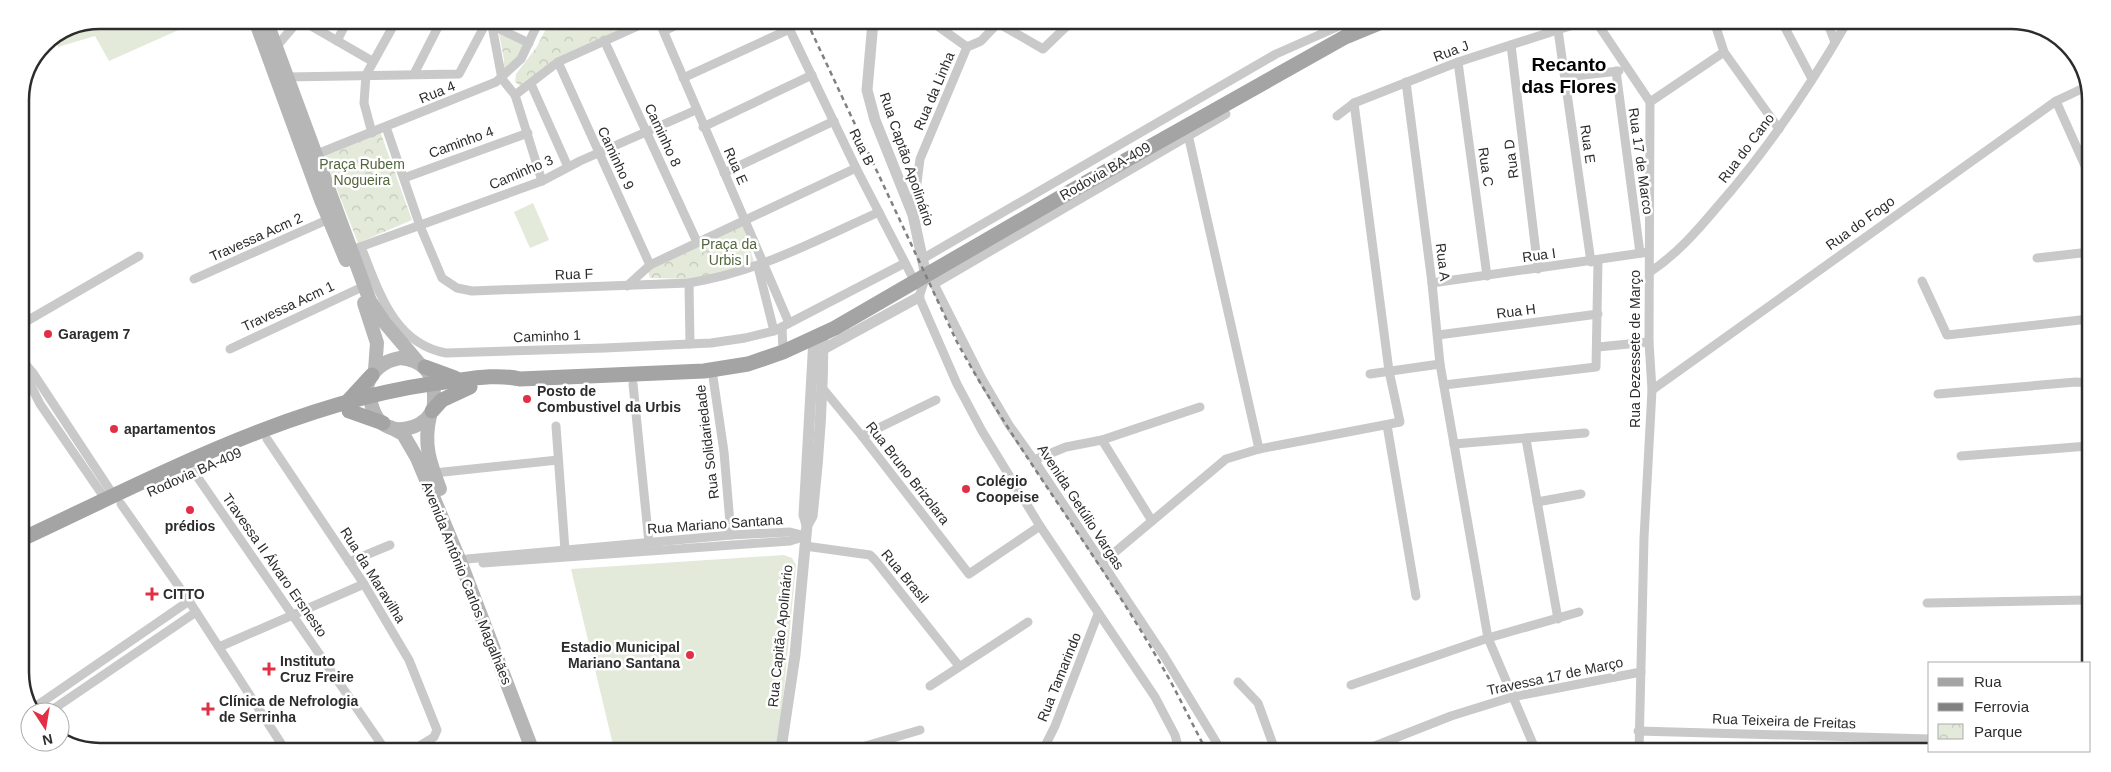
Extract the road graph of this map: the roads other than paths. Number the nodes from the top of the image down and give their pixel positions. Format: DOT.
graph roads {
  1 [pos="259,29"];
  2 [pos="269,29"];
  3 [pos="292,29"];
  4 [pos="316,29"];
  5 [pos="343,29"];
  6 [pos="391,29"];
  7 [pos="437,29"];
  8 [pos="484,29"];
  9 [pos="489,29"];
  10 [pos="500,29"];
  11 [pos="535,29"];
  12 [pos="630,29"];
  13 [pos="668,29"];
  14 [pos="780,29"];
  15 [pos="790,29"];
  16 [pos="872,29"];
  17 [pos="942,29"];
  18 [pos="992,29"];
  19 [pos="1010,29"];
  20 [pos="1063,29"];
  21 [pos="1561,29"];
  22 [pos="1602,29"];
  23 [pos="1717,29"];
  24 [pos="1786,29"];
  25 [pos="1830,29"];
  26 [pos="1843,29"];
  27 [pos="1346,30"];
  28 [pos="1558,30"];
  29 [pos="664,31"];
  30 [pos="604,40"];
  31 [pos="337,41"];
  32 [pos="1835,42"];
  33 [pos="529,43"];
  34 [pos="1511,45"];
  35 [pos="276,47"];
  36 [pos="968,47"];
  37 [pos="1724,52"];
  38 [pos="372,61"];
  39 [pos="558,62"];
  40 [pos="1458,62"];
  41 [pos="1627,69"];
  42 [pos="1616,71"];
  43 [pos="414,74"];
  44 [pos="366,75"];
  45 [pos="812,75"];
  46 [pos="288,77"];
  47 [pos="1565,77"];
  48 [pos="683,78"];
  49 [pos="502,79"];
  50 [pos="1812,80"];
  51 [pos="1406,82"];
  52 [pos="531,84"];
  53 [pos="2081,89"];
  54 [pos="515,95"];
  55 [pos="2056,101"];
  56 [pos="1650,102"];
  57 [pos="1354,103"];
  58 [pos="696,110"];
  59 [pos="1226,114"];
  60 [pos="1337,116"];
  61 [pos="834,121"];
  62 [pos="703,126"];
  63 [pos="386,127"];
  64 [pos="1779,129"];
  65 [pos="1187,130"];
  66 [pos="647,132"];
  67 [pos="372,133"];
  68 [pos="528,133"];
  69 [pos="599,154"];
  70 [pos="312,156"];
  71 [pos="2082,160"];
  72 [pos="568,167"];
  73 [pos="856,168"];
  74 [pos="724,173"];
  75 [pos="404,178"];
  76 [pos="542,181"];
  77 [pos="878,212"];
  78 [pos="913,215"];
  79 [pos="329,219"];
  80 [pos="746,221"];
  81 [pos="420,226"];
  82 [pos="697,242"];
  83 [pos="357,248"];
  84 [pos="1644,253"];
  85 [pos="2082,253"];
  86 [pos="139,256"];
  87 [pos="924,258"];
  88 [pos="2037,258"];
  89 [pos="1595,261"];
  90 [pos="904,263"];
  91 [pos="650,265"];
  92 [pos="761,266"];
  93 [pos="1538,269"];
  94 [pos="1650,272"];
  95 [pos="1486,276"];
  96 [pos="926,278"];
  97 [pos="194,279"];
  98 [pos="1922,281"];
  99 [pos="689,283"];
  100 [pos="1432,283"];
  101 [pos="627,286"];
  102 [pos="358,289"];
  103 [pos="919,297"];
  104 [pos="1598,314"];
  105 [pos="29,320"];
  106 [pos="2082,320"];
  107 [pos="782,327"];
  108 [pos="1438,335"];
  109 [pos="822,341"];
  110 [pos="1649,342"];
  111 [pos="690,344"];
  112 [pos="1598,347"];
  113 [pos="230,349"];
  114 [pos="783,352"];
  115 [pos="421,364"];
  116 [pos="1440,364"];
  117 [pos="29,368"];
  118 [pos="1389,371"];
  119 [pos="374,372"];
  120 [pos="1370,374"];
  121 [pos="713,377"];
  122 [pos="29,382"];
  123 [pos="2082,382"];
  124 [pos="470,383"];
  125 [pos="634,384"];
  126 [pos="1444,385"];
  127 [pos="434,387"];
  128 [pos="824,390"];
  129 [pos="1652,390"];
  130 [pos="1938,394"];
  131 [pos="936,400"];
  132 [pos="370,401"];
  133 [pos="348,406"];
  134 [pos="1200,407"];
  135 [pos="431,414"];
  136 [pos="386,425"];
  137 [pos="1387,425"];
  138 [pos="556,426"];
  139 [pos="1585,433"];
  140 [pos="862,436"];
  141 [pos="267,439"];
  142 [pos="1526,439"];
  143 [pos="1102,440"];
  144 [pos="1454,444"];
  145 [pos="2082,446"];
  146 [pos="1259,449"];
  147 [pos="813,454"];
  148 [pos="1961,456"];
  149 [pos="558,460"];
  150 [pos="1034,460"];
  151 [pos="194,472"];
  152 [pos="434,473"];
  153 [pos="1581,494"];
  154 [pos="113,500"];
  155 [pos="1538,502"];
  156 [pos="1152,521"];
  157 [pos="1040,526"];
  158 [pos="731,535"];
  159 [pos="806,535"];
  160 [pos="29,536"];
  161 [pos="649,543"];
  162 [pos="390,544"];
  163 [pos="29,545"];
  164 [pos="565,550"];
  165 [pos="349,562"];
  166 [pos="466,562"];
  167 [pos="1102,564"];
  168 [pos="364,584"];
  169 [pos="1416,596"];
  170 [pos="2082,600"];
  171 [pos="189,601"];
  172 [pos="1926,603"];
  173 [pos="196,612"];
  174 [pos="1579,612"];
  175 [pos="1098,614"];
  176 [pos="294,615"];
  177 [pos="1558,619"];
  178 [pos="1028,622"];
  179 [pos="1488,638"];
  180 [pos="219,648"];
  181 [pos="959,666"];
  182 [pos="84,672"];
  183 [pos="1641,672"];
  184 [pos="1238,682"];
  185 [pos="92,683"];
  186 [pos="1351,685"];
  187 [pos="930,686"];
  188 [pos="1512,697"];
  189 [pos="41,702"];
  190 [pos="64,702"];
  191 [pos="528,725"];
  192 [pos="920,730"];
  193 [pos="1638,731"];
  194 [pos="1928,739"];
  195 [pos="281,743"];
  196 [pos="381,743"];
  197 [pos="424,743"];
  198 [pos="531,743"];
  199 [pos="538,743"];
  200 [pos="782,743"];
  201 [pos="876,743"];
  202 [pos="1046,743"];
  203 [pos="1177,743"];
  204 [pos="1217,743"];
  205 [pos="1272,743"];
  206 [pos="1380,743"];
  207 [pos="1532,743"];
  208 [pos="1639,743"];
  1 -- 70 [label="main road"];
  2 -- 35 [label="main road"];
  3 -- 35 [label="street"];
  4 -- 31 [label="street"];
  5 -- 31 [label="street"];
  6 -- 38 [label="street"];
  7 -- 43 [label="street"];
  8 -- 43 [label="street"];
  9 -- 49 [label="street"];
  10 -- 33 [label="street"];
  11 -- 33 [label="street, Rua 4"];
  12 -- 30 [label="street"];
  13 -- 29 [label="street"];
  14 -- 48 [label="street"];
  15 -- 45 [label="street, Rua B"];
  16 -- 78 [label="street, Rua Captão Apolinário"];
  17 -- 36 [label="street"];
  18 -- 36 [label="street, Rua da Linha"];
  19 -- 20 [label="street"];
  21 -- 28 [label="street, Rua J"];
  22 -- 41 [label="street"];
  23 -- 37 [label="street"];
  24 -- 50 [label="street"];
  25 -- 32 [label="street"];
  26 -- 32 [label="street, Rua do Cano"];
  27 -- 65 [label="main road, Rodovia BA-409"];
  27 -- 87 [label="street"];
  28 -- 34 [label="street, Rua J"];
  28 -- 47 [label="street, Rua E"];
  29 -- 48 [label="street, Rua E"];
  30 -- 39 [label="street"];
  30 -- 66 [label="street, Caminho 8"];
  31 -- 38 [label="street"];
  32 -- 50 [label="street, Rua do Cano"];
  33 -- 49 [label="street, Rua 4"];
  34 -- 40 [label="street, Rua J"];
  34 -- 93 [label="street, Rua D"];
  35 -- 46 [label="main road"];
  36 -- 78 [label="street, Rua da Linha"];
  37 -- 56 [label="street"];
  37 -- 64 [label="street"];
  38 -- 44 [label="street"];
  39 -- 52 [label="street"];
  39 -- 69 [label="street, Caminho 9"];
  40 -- 51 [label="street, Rua J"];
  40 -- 95 [label="street, Rua C"];
  41 -- 42 [label="street"];
  41 -- 56 [label="street"];
  42 -- 47 [label="street"];
  42 -- 84 [label="street, Rua 17 de Marco"];
  43 -- 44 [label="street"];
  44 -- 46 [label="street"];
  44 -- 67 [label="street"];
  45 -- 61 [label="street, Rua B"];
  45 -- 62 [label="street"];
  46 -- 70 [label="main road"];
  47 -- 89 [label="street, Rua E"];
  48 -- 58 [label="street, Rua E"];
  49 -- 54 [label="street"];
  49 -- 63 [label="street, Rua 4"];
  50 -- 64 [label="street, Rua do Cano"];
  51 -- 57 [label="street, Rua J"];
  51 -- 100 [label="street, Rua A"];
  52 -- 54 [label="street"];
  52 -- 72 [label="street"];
  53 -- 55 [label="street, Rua do Fogo"];
  54 -- 68 [label="street"];
  55 -- 71 [label="street"];
  55 -- 129 [label="street, Rua do Fogo"];
  56 -- 84 [label="street, Rua Dezessete de Março"];
  57 -- 60 [label="street, Rua J"];
  57 -- 118 [label="street"];
  58 -- 62 [label="street, Rua E"];
  58 -- 66 [label="street, Caminho 3"];
  59 -- 65 [label="street"];
  61 -- 73 [label="street, Rua B"];
  61 -- 74 [label="street"];
  62 -- 74 [label="street, Rua E"];
  63 -- 67 [label="street, Rua 4"];
  63 -- 75 [label="street"];
  64 -- 94 [label="street, Rua do Cano"];
  65 -- 96 [label="main road, Rodovia BA-409"];
  65 -- 146 [label="street"];
  66 -- 69 [label="street, Caminho 3"];
  66 -- 82 [label="street, Caminho 8"];
  67 -- 70 [label="street, Rua 4"];
  68 -- 75 [label="street, Caminho 4"];
  68 -- 76 [label="street"];
  69 -- 72 [label="street, Caminho 3"];
  69 -- 91 [label="street, Caminho 9"];
  70 -- 79 [label="main road"];
  70 -- 83 [label="main road"];
  72 -- 76 [label="street, Caminho 3"];
  73 -- 77 [label="street, Rua B"];
  73 -- 80 [label="street"];
  74 -- 80 [label="street, Rua E"];
  75 -- 81 [label="street"];
  76 -- 81 [label="street, Caminho 3"];
  77 -- 90 [label="street, Rua B"];
  77 -- 92 [label="street, Rua F"];
  78 -- 87 [label="street, Rua Captão Apolinário"];
  79 -- 97 [label="street, Travessa Acm 2"];
  79 -- 102 [label="main road"];
  80 -- 82 [label="street"];
  80 -- 92 [label="street, Rua E"];
  81 -- 83 [label="street, Caminho 3"];
  81 -- 101 [label="street, Rua F"];
  82 -- 91 [label="street"];
  83 -- 111 [label="street, Caminho 1"];
  83 -- 115 [label="main road"];
  84 -- 89 [label="street, Rua I"];
  84 -- 94 [label="street, Rua Dezessete de Março"];
  85 -- 88 [label="street"];
  86 -- 105 [label="street"];
  87 -- 96 [label="street, Rua Captão Apolinário"];
  89 -- 93 [label="street, Rua I"];
  89 -- 104 [label="street, Rua E"];
  90 -- 96 [label="street, Rua B"];
  90 -- 107 [label="street, Caminho 1"];
  91 -- 101 [label="street"];
  92 -- 99 [label="street, Rua F"];
  92 -- 107 [label="street, Rua E"];
  92 -- 107 [label="street"];
  93 -- 95 [label="street, Rua I"];
  94 -- 110 [label="street, Rua Dezessete de Março"];
  95 -- 100 [label="street, Rua I"];
  96 -- 103 [label="street"];
  96 -- 109 [label="main road, Rodovia BA-409"];
  96 -- 150 [label="street, Avenida Getúlio Vargas"];
  98 -- 106 [label="street"];
  99 -- 101 [label="street, Rua F"];
  99 -- 111 [label="street"];
  100 -- 108 [label="street, Rua A"];
  102 -- 113 [label="street, Travessa Acm 1"];
  102 -- 119 [label="main road"];
  103 -- 109 [label="street"];
  103 -- 157 [label="street"];
  104 -- 108 [label="street, Rua H"];
  104 -- 112 [label="street, Rua E"];
  107 -- 111 [label="street, Caminho 1"];
  107 -- 114 [label="street, Rua E"];
  108 -- 116 [label="street, Rua A"];
  109 -- 114 [label="main road, Rodovia BA-409"];
  109 -- 128 [label="street, Rua Capitão Apolinário"];
  109 -- 147 [label="street, Rua Capitão Apolinário"];
  110 -- 112 [label="street"];
  110 -- 129 [label="street, Rua Dezessete de Março"];
  112 -- 126 [label="street, Rua E"];
  114 -- 124 [label="main road, Rodovia BA-409"];
  115 -- 119 [label="main road"];
  115 -- 124 [label="main road"];
  115 -- 127 [label="main road"];
  116 -- 118 [label="street"];
  116 -- 126 [label="street, Rua A"];
  117 -- 154 [label="street"];
  118 -- 120 [label="street"];
  118 -- 137 [label="street"];
  119 -- 132 [label="main road"];
  119 -- 133 [label="main road"];
  121 -- 158 [label="street, Rua Solidariedade"];
  122 -- 154 [label="street"];
  123 -- 130 [label="street"];
  124 -- 127 [label="main road, Rodovia BA-409"];
  124 -- 135 [label="main road"];
  125 -- 161 [label="street"];
  126 -- 144 [label="street, Rua A"];
  127 -- 132 [label="main road, Rodovia BA-409"];
  127 -- 135 [label="main road, Avenida Antônio Carlos Magalhães"];
  128 -- 140 [label="street, Rua Bruno Brizolara"];
  128 -- 147 [label="street, Rua Capitão Apolinário"];
  129 -- 183 [label="street, Rua Dezessete de Março"];
  131 -- 140 [label="street"];
  132 -- 133 [label="main road, Rodovia BA-409"];
  132 -- 136 [label="main road, Avenida Antônio Carlos Magalhães"];
  133 -- 136 [label="main road"];
  133 -- 141 [label="main road, Rodovia BA-409"];
  133 -- 154 [label="main road, Rodovia BA-409"];
  134 -- 143 [label="street"];
  135 -- 136 [label="main road"];
  135 -- 152 [label="main road, Avenida Antônio Carlos Magalhães"];
  136 -- 166 [label="main road, Avenida Antônio Carlos Magalhães"];
  137 -- 146 [label="street"];
  137 -- 169 [label="street"];
  138 -- 149 [label="street"];
  139 -- 142 [label="street"];
  140 -- 157 [label="street, Rua Bruno Brizolara"];
  141 -- 151 [label="main road, Rodovia BA-409"];
  141 -- 165 [label="street, Rua da Maravilha"];
  142 -- 144 [label="street"];
  142 -- 155 [label="street"];
  143 -- 150 [label="street"];
  143 -- 156 [label="street"];
  144 -- 179 [label="street, Rua A"];
  145 -- 148 [label="street"];
  146 -- 156 [label="street"];
  147 -- 159 [label="street, Rua Capitão Apolinário"];
  149 -- 152 [label="street"];
  149 -- 164 [label="street"];
  150 -- 167 [label="street, Avenida Getúlio Vargas"];
  151 -- 154 [label="main road, Rodovia BA-409"];
  151 -- 176 [label="street, Travessa II Álvaro Ersnesto"];
  152 -- 166 [label="main road, Avenida Antônio Carlos Magalhães"];
  153 -- 155 [label="street"];
  154 -- 160 [label="main road, Rodovia BA-409"];
  154 -- 163 [label="main road, Rodovia BA-409"];
  154 -- 171 [label="street"];
  155 -- 177 [label="street"];
  156 -- 167 [label="street"];
  157 -- 175 [label="street"];
  158 -- 159 [label="street, Rua Mariano Santana"];
  158 -- 161 [label="street, Rua Mariano Santana"];
  159 -- 166 [label="street, Rua Mariano Santana"];
  159 -- 181 [label="street, Rua Brasil"];
  159 -- 200 [label="street, Rua Capitão Apolinário"];
  161 -- 164 [label="street, Rua Mariano Santana"];
  162 -- 165 [label="street"];
  164 -- 166 [label="street, Rua Mariano Santana"];
  165 -- 168 [label="street, Rua da Maravilha"];
  166 -- 191 [label="main road, Avenida Antônio Carlos Magalhães"];
  167 -- 204 [label="street, Avenida Getúlio Vargas"];
  168 -- 176 [label="street"];
  168 -- 197 [label="street, Rua da Maravilha"];
  170 -- 172 [label="street"];
  171 -- 173 [label="street"];
  171 -- 182 [label="street"];
  173 -- 180 [label="street"];
  173 -- 185 [label="street"];
  174 -- 177 [label="street"];
  175 -- 202 [label="street, Rua Tamarindo"];
  175 -- 203 [label="street"];
  176 -- 180 [label="street"];
  176 -- 196 [label="street, Travessa II Álvaro Ersnesto"];
  177 -- 179 [label="street"];
  178 -- 181 [label="street"];
  179 -- 186 [label="street"];
  179 -- 188 [label="street, Rua A"];
  180 -- 195 [label="street"];
  181 -- 187 [label="street"];
  182 -- 185 [label="street"];
  182 -- 189 [label="street"];
  183 -- 188 [label="street, Travessa 17 de Março"];
  183 -- 193 [label="street, Rua Dezessete de Março"];
  184 -- 205 [label="street"];
  185 -- 190 [label="street"];
  188 -- 206 [label="street, Travessa 17 de Março"];
  188 -- 207 [label="street, Rua A"];
  191 -- 198 [label="main road, Avenida Antônio Carlos Magalhães"];
  191 -- 199 [label="main road, Avenida Antônio Carlos Magalhães"];
  192 -- 201 [label="street"];
  193 -- 194 [label="street, Rua Teixeira de Freitas"];
  193 -- 208 [label="street, Rua Dezessete de Março"];
}
